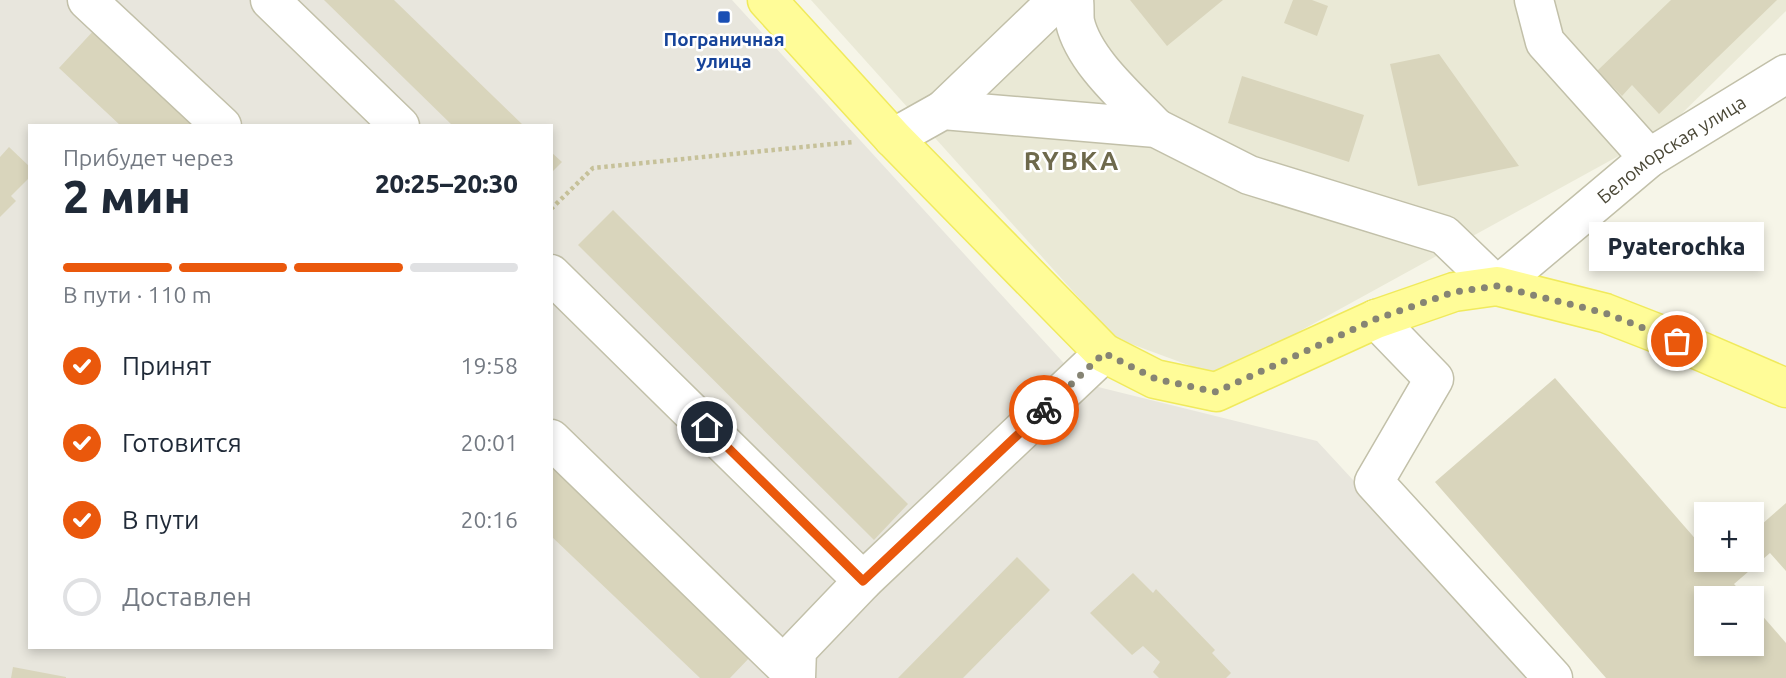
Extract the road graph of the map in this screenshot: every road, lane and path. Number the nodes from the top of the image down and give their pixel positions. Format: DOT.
graph roads {
  1 [pos="88,0"];
  2 [pos="270,0"];
  3 [pos="767,0"];
  4 [pos="1054,0"];
  5 [pos="1074,0"];
  6 [pos="1534,0"];
  7 [pos="1786,74"];
  8 [pos="943,110"];
  9 [pos="220,124"];
  10 [pos="398,124"];
  11 [pos="1156,128"];
  12 [pos="893,138"];
  13 [pos="1649,158"];
  14 [pos="553,207"];
  15 [pos="553,276"];
  16 [pos="1497,286"];
  17 [pos="1376,319"];
  18 [pos="1104,353"];
  19 [pos="1786,388"];
  20 [pos="553,441"];
  21 [pos="863,581"];
  22 [pos="796,677"];
  23 [pos="1553,678"];
  1 -- 9 [label="street"];
  2 -- 10 [label="street"];
  3 -- 12 [label="main road"];
  4 -- 8 [label="street"];
  5 -- 11 [label="street"];
  6 -- 13 [label="street"];
  7 -- 13 [label="street, Беломорская улица"];
  8 -- 11 [label="street"];
  8 -- 12 [label="street"];
  11 -- 16 [label="street"];
  12 -- 14 [label="path"];
  12 -- 18 [label="main road"];
  13 -- 16 [label="street, Беломорская улица"];
  15 -- 21 [label="street"];
  16 -- 17 [label="main road"];
  16 -- 19 [label="main road"];
  17 -- 18 [label="main road"];
  17 -- 23 [label="street"];
  18 -- 21 [label="street"];
  20 -- 22 [label="street"];
  21 -- 22 [label="street"];
}
